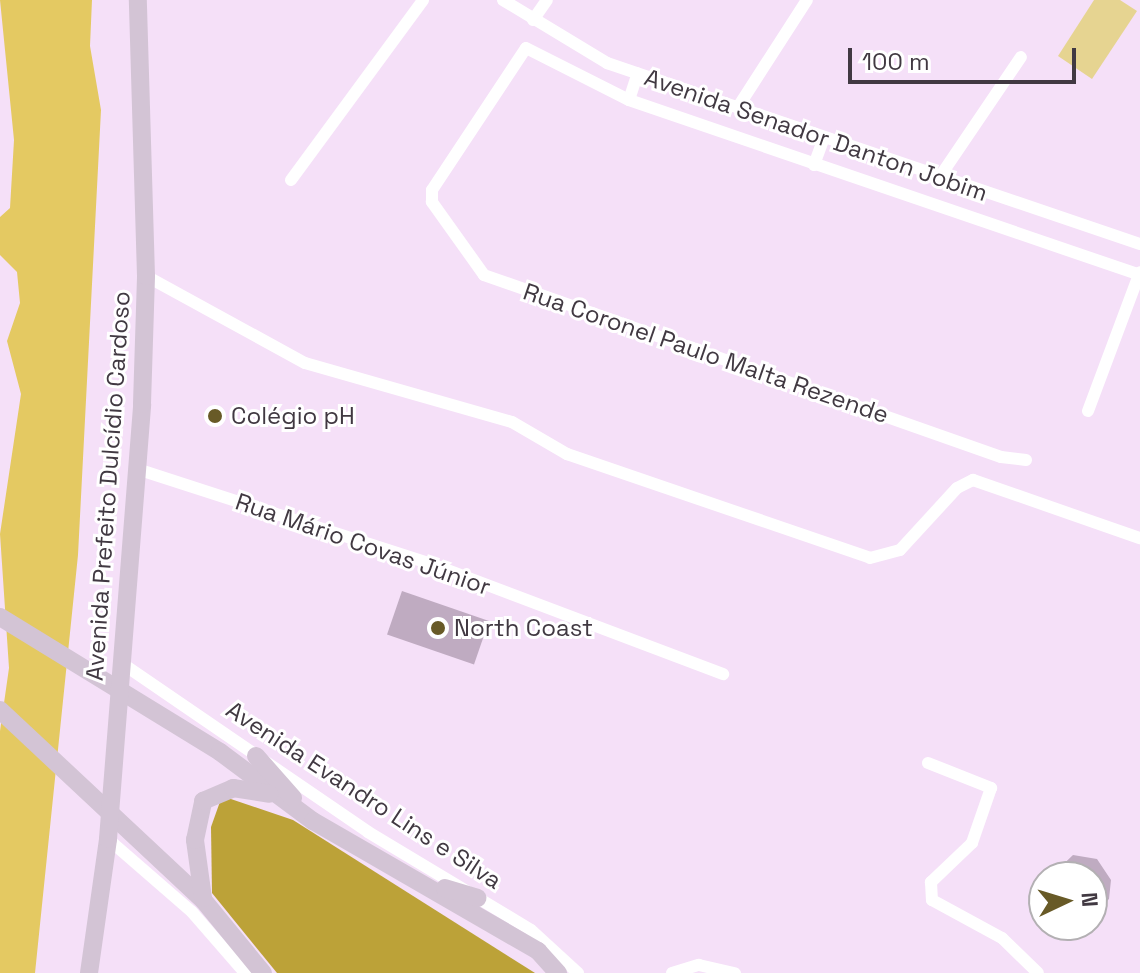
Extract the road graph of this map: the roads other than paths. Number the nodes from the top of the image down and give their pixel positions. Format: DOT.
graph roads {
  1 [pos="138,0"];
  2 [pos="423,0"];
  3 [pos="503,0"];
  4 [pos="547,0"];
  5 [pos="807,0"];
  6 [pos="533,20"];
  7 [pos="1021,57"];
  8 [pos="638,73"];
  9 [pos="629,100"];
  10 [pos="738,107"];
  11 [pos="824,138"];
  12 [pos="814,165"];
  13 [pos="939,178"];
  14 [pos="291,180"];
  15 [pos="432,190"];
  16 [pos="1140,244"];
  17 [pos="1139,274"];
  18 [pos="146,276"];
  19 [pos="1088,411"];
  20 [pos="1026,460"];
  21 [pos="137,469"];
  22 [pos="1140,538"];
  23 [pos="0,617"];
  24 [pos="120,662"];
  25 [pos="723,674"];
  26 [pos="0,710"];
  27 [pos="256,756"];
  28 [pos="928,763"];
  29 [pos="275,795"];
  30 [pos="313,821"];
  31 [pos="108,839"];
  32 [pos="404,875"];
  33 [pos="477,898"];
  34 [pos="204,901"];
  35 [pos="240,967"];
  36 [pos="89,973"];
  37 [pos="263,973"];
  38 [pos="558,973"];
  39 [pos="578,973"];
  40 [pos="672,973"];
  41 [pos="735,973"];
  42 [pos="1038,973"];
  1 -- 18 [label="street, Avenida Prefeito Dulcídio Cardoso"];
  2 -- 14 [label="street"];
  3 -- 6 [label="street, Avenida Senador Danton Jobim"];
  4 -- 6 [label="street"];
  5 -- 10 [label="street"];
  6 -- 8 [label="street, Avenida Senador Danton Jobim"];
  7 -- 13 [label="street"];
  8 -- 9 [label="street"];
  8 -- 10 [label="street, Avenida Senador Danton Jobim"];
  9 -- 12 [label="street, Avenida Senador Danton Jobim"];
  9 -- 15 [label="street, Avenida Senador Danton Jobim"];
  10 -- 11 [label="street, Avenida Senador Danton Jobim"];
  11 -- 12 [label="street"];
  11 -- 13 [label="street, Avenida Senador Danton Jobim"];
  12 -- 17 [label="street, Avenida Senador Danton Jobim"];
  13 -- 16 [label="street, Avenida Senador Danton Jobim"];
  15 -- 20 [label="street, Rua Coronel Paulo Malta Rezende"];
  17 -- 19 [label="street"];
  18 -- 21 [label="street, Avenida Prefeito Dulcídio Cardoso"];
  18 -- 22 [label="street"];
  21 -- 24 [label="street, Avenida Prefeito Dulcídio Cardoso"];
  21 -- 25 [label="street, Rua Mário Covas Júnior"];
  23 -- 29 [label="street, Avenida Evandro Lins e Silva"];
  24 -- 27 [label="street, Avenida Evandro Lins e Silva"];
  24 -- 31 [label="street, Avenida Prefeito Dulcídio Cardoso"];
  26 -- 34 [label="street"];
  27 -- 30 [label="street"];
  27 -- 33 [label="street, Avenida Evandro Lins e Silva"];
  28 -- 42 [label="street"];
  29 -- 30 [label="street, Avenida Evandro Lins e Silva"];
  29 -- 34 [label="street"];
  30 -- 32 [label="street, Avenida Evandro Lins e Silva"];
  31 -- 35 [label="street"];
  31 -- 36 [label="street, Avenida Prefeito Dulcídio Cardoso"];
  32 -- 33 [label="street"];
  32 -- 38 [label="street, Avenida Evandro Lins e Silva"];
  33 -- 39 [label="street, Avenida Evandro Lins e Silva"];
  34 -- 35 [label="street"];
  34 -- 37 [label="street"];
  40 -- 41 [label="street"];
}
